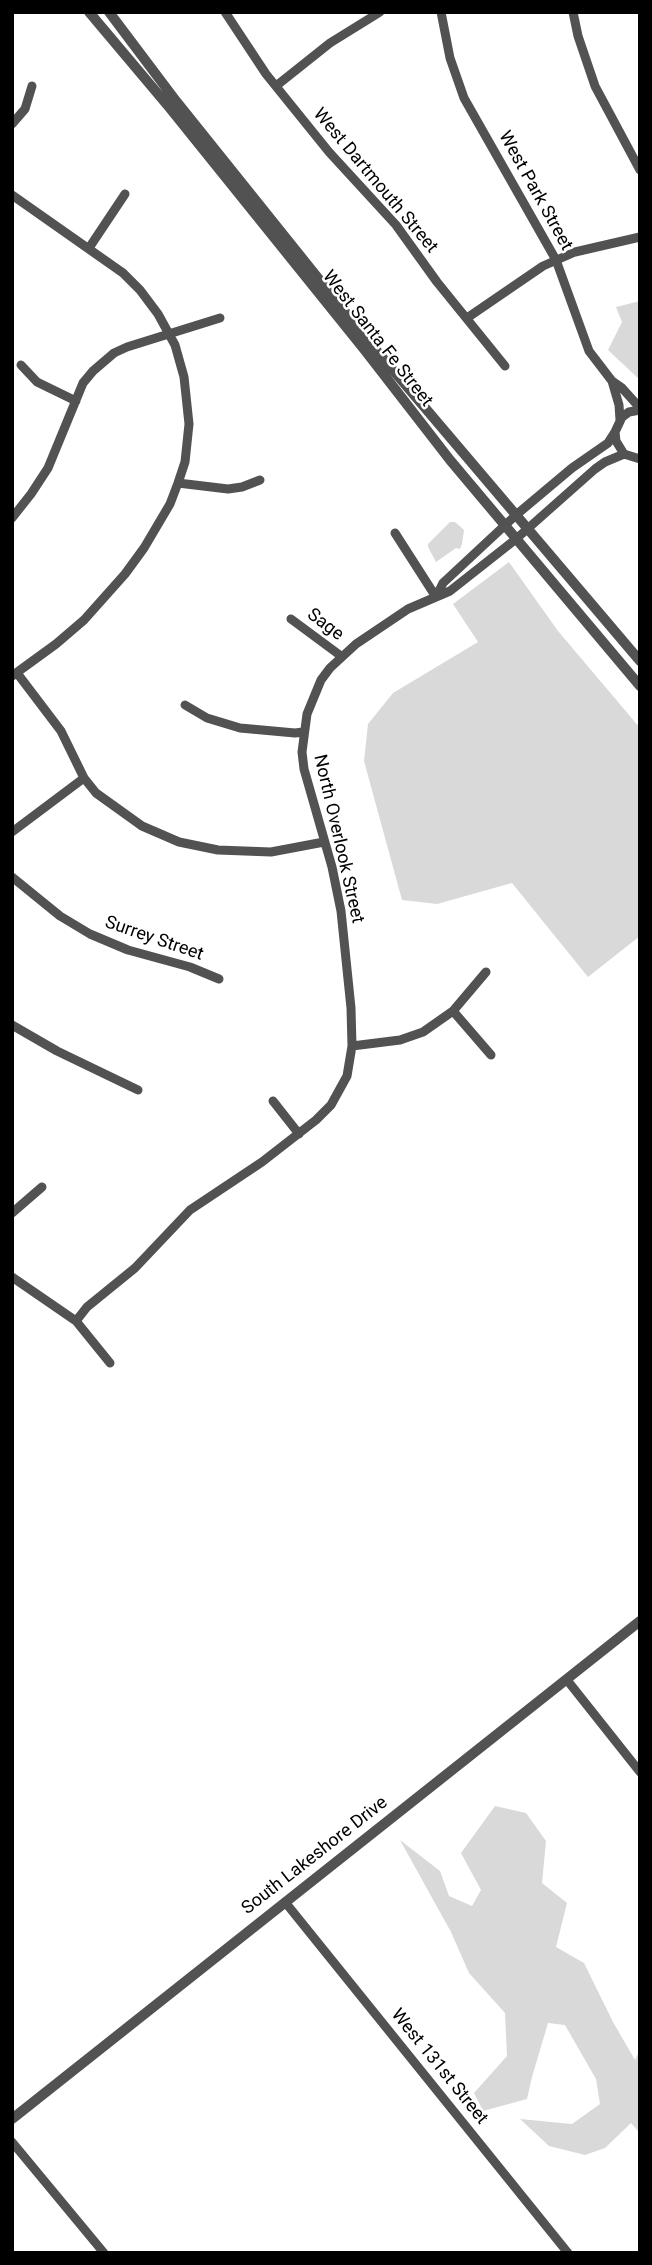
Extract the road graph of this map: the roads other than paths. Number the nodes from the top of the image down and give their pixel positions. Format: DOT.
graph roads {
  1 [pos="89,12"];
  2 [pos="109,12"];
  3 [pos="225,12"];
  4 [pos="380,12"];
  5 [pos="441,12"];
  6 [pos="573,12"];
  7 [pos="32,86"];
  8 [pos="276,86"];
  9 [pos="12,124"];
  10 [pos="640,170"];
  11 [pos="125,194"];
  12 [pos="12,195"];
  13 [pos="640,237"];
  14 [pos="89,248"];
  15 [pos="556,260"];
  16 [pos="220,318"];
  17 [pos="467,318"];
  18 [pos="169,333"];
  19 [pos="21,365"];
  20 [pos="505,366"];
  21 [pos="612,381"];
  22 [pos="76,401"];
  23 [pos="640,409"];
  24 [pos="620,420"];
  25 [pos="615,432"];
  26 [pos="624,453"];
  27 [pos="640,459"];
  28 [pos="260,480"];
  29 [pos="178,483"];
  30 [pos="516,515"];
  31 [pos="12,518"];
  32 [pos="505,525"];
  33 [pos="528,528"];
  34 [pos="395,533"];
  35 [pos="516,539"];
  36 [pos="436,597"];
  37 [pos="290,619"];
  38 [pos="341,656"];
  39 [pos="640,661"];
  40 [pos="15,674"];
  41 [pos="640,686"];
  42 [pos="185,705"];
  43 [pos="303,732"];
  44 [pos="84,778"];
  45 [pos="12,832"];
  46 [pos="324,842"];
  47 [pos="12,877"];
  48 [pos="486,972"];
  49 [pos="219,979"];
  50 [pos="453,1012"];
  51 [pos="12,1025"];
  52 [pos="352,1046"];
  53 [pos="491,1055"];
  54 [pos="138,1090"];
  55 [pos="273,1101"];
  56 [pos="299,1134"];
  57 [pos="42,1186"];
  58 [pos="12,1213"];
  59 [pos="12,1277"];
  60 [pos="76,1321"];
  61 [pos="110,1363"];
  62 [pos="640,1621"];
  63 [pos="567,1680"];
  64 [pos="640,1772"];
  65 [pos="285,1902"];
  66 [pos="12,2119"];
  67 [pos="12,2142"];
  68 [pos="104,2253"];
  69 [pos="568,2253"];
  1 -- 32 [label="street, West Santa Fe Street"];
  2 -- 30 [label="street, West Santa Fe Street"];
  3 -- 8 [label="street, West Dartmouth Street"];
  4 -- 8 [label="street"];
  5 -- 15 [label="street, West Park Street"];
  6 -- 10 [label="street"];
  7 -- 9 [label="street"];
  8 -- 17 [label="street, West Dartmouth Street"];
  11 -- 14 [label="street"];
  12 -- 14 [label="street"];
  13 -- 15 [label="street"];
  14 -- 18 [label="street"];
  15 -- 17 [label="street"];
  15 -- 21 [label="street, West Park Street"];
  16 -- 18 [label="street"];
  17 -- 20 [label="street, West Dartmouth Street"];
  18 -- 22 [label="street"];
  18 -- 29 [label="street"];
  19 -- 22 [label="street"];
  21 -- 23 [label="street, West Park Street"];
  21 -- 24 [label="street, West Park Street"];
  22 -- 31 [label="street"];
  23 -- 24 [label="street"];
  24 -- 25 [label="street"];
  25 -- 26 [label="street"];
  25 -- 30 [label="street, North Overlook Street"];
  26 -- 27 [label="street"];
  26 -- 33 [label="street, North Overlook Street"];
  28 -- 29 [label="street"];
  29 -- 40 [label="street"];
  30 -- 32 [label="street, North Overlook Street"];
  30 -- 33 [label="street, West Santa Fe Street"];
  32 -- 35 [label="street, West Santa Fe Street"];
  32 -- 36 [label="street, North Overlook Street"];
  33 -- 35 [label="street, North Overlook Street"];
  33 -- 39 [label="street, West Santa Fe Street"];
  34 -- 36 [label="street"];
  35 -- 36 [label="street, North Overlook Street"];
  35 -- 41 [label="street, West Santa Fe Street"];
  36 -- 38 [label="street, North Overlook Street"];
  37 -- 38 [label="street, Sage"];
  38 -- 43 [label="street, North Overlook Street"];
  40 -- 44 [label="street"];
  42 -- 43 [label="street"];
  43 -- 46 [label="street, North Overlook Street"];
  44 -- 45 [label="street"];
  44 -- 46 [label="street"];
  46 -- 52 [label="street, North Overlook Street"];
  47 -- 49 [label="street, Surrey Street"];
  48 -- 50 [label="street"];
  50 -- 52 [label="street"];
  50 -- 53 [label="street"];
  51 -- 54 [label="street"];
  52 -- 56 [label="street, North Overlook Street"];
  55 -- 56 [label="street"];
  56 -- 60 [label="street, North Overlook Street"];
  57 -- 58 [label="street"];
  59 -- 60 [label="street"];
  60 -- 61 [label="street"];
  62 -- 63 [label="street, South Lakeshore Drive"];
  63 -- 64 [label="street"];
  63 -- 65 [label="street, South Lakeshore Drive"];
  65 -- 66 [label="street, South Lakeshore Drive"];
  65 -- 69 [label="street, West 131st Street"];
  67 -- 68 [label="street"];
}
